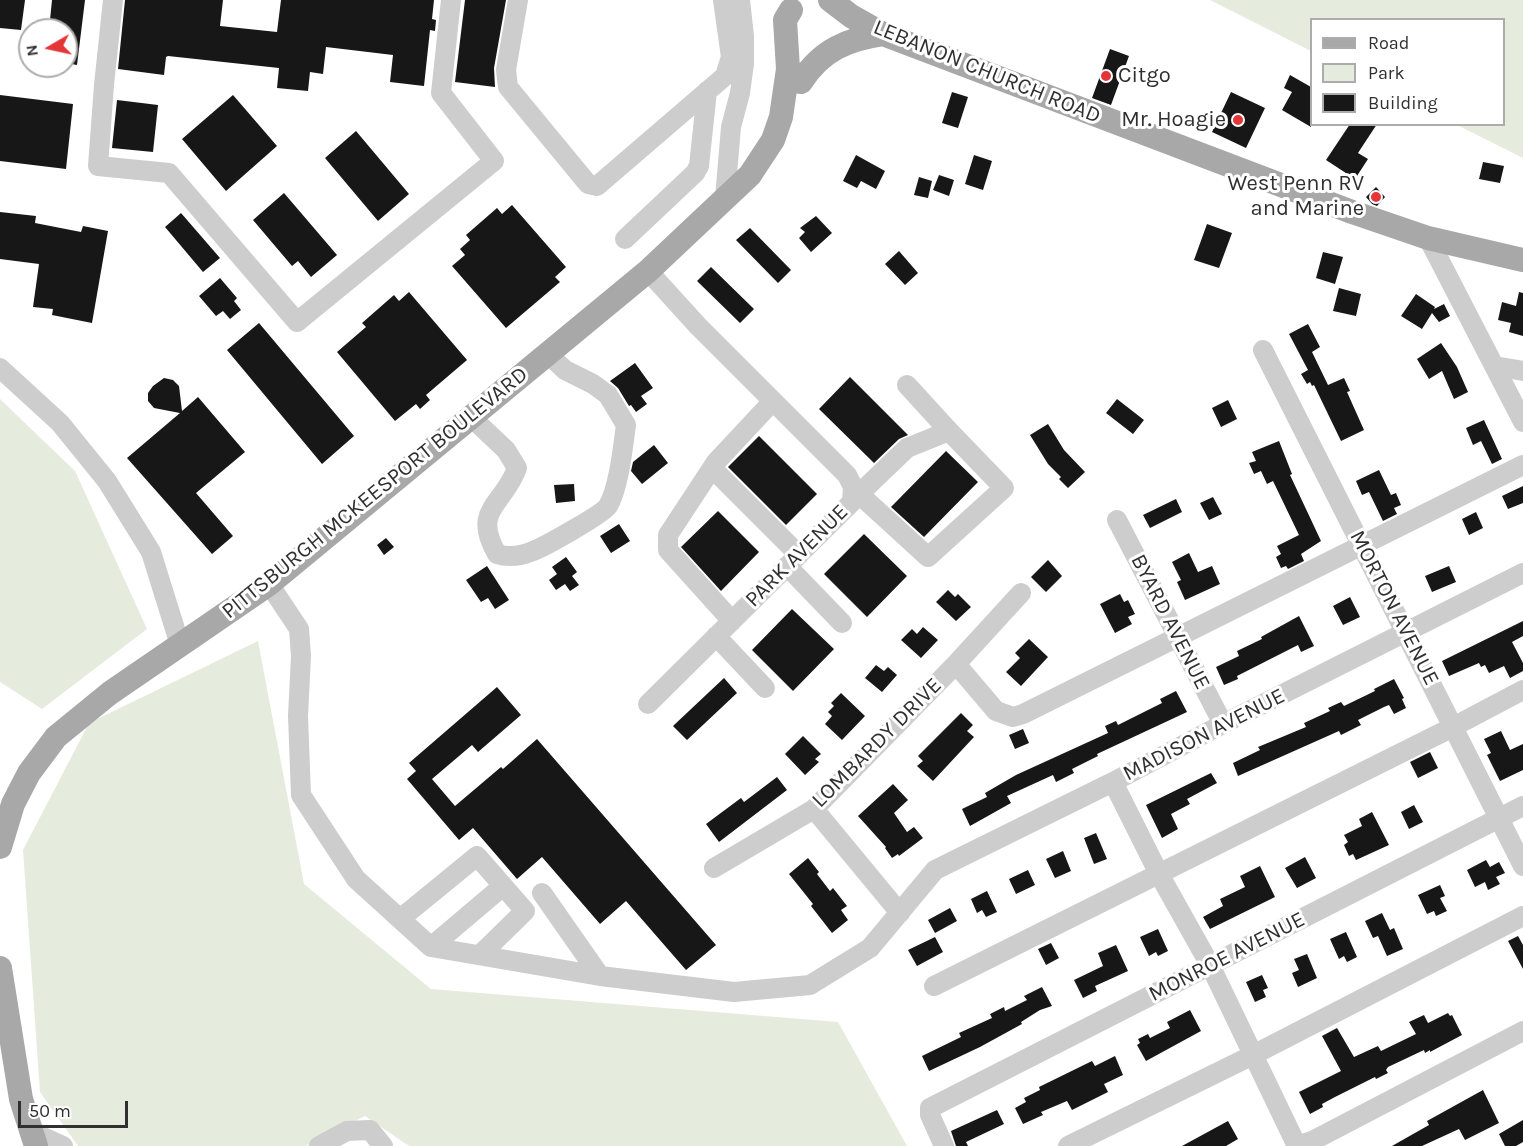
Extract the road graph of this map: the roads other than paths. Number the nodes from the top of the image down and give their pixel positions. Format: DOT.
graph roads {
  1 [pos="113,0"];
  2 [pos="451,0"];
  3 [pos="518,0"];
  4 [pos="723,0"];
  5 [pos="740,0"];
  6 [pos="830,0"];
  7 [pos="791,5"];
  8 [pos="883,34"];
  9 [pos="801,82"];
  10 [pos="707,91"];
  11 [pos="750,175"];
  12 [pos="725,198"];
  13 [pos="1428,238"];
  14 [pos="625,239"];
  15 [pos="1523,260"];
  16 [pos="648,272"];
  17 [pos="1263,350"];
  18 [pos="548,354"];
  19 [pos="1494,366"];
  20 [pos="0,368"];
  21 [pos="1523,371"];
  22 [pos="907,385"];
  23 [pos="772,402"];
  24 [pos="471,417"];
  25 [pos="1523,422"];
  26 [pos="949,431"];
  27 [pos="1523,465"];
  28 [pos="712,468"];
  29 [pos="856,490"];
  30 [pos="1117,520"];
  31 [pos="1362,545"];
  32 [pos="793,560"];
  33 [pos="1523,573"];
  34 [pos="269,584"];
  35 [pos="1022,593"];
  36 [pos="732,621"];
  37 [pos="842,623"];
  38 [pos="1407,633"];
  39 [pos="716,636"];
  40 [pos="1178,638"];
  41 [pos="180,645"];
  42 [pos="956,664"];
  43 [pos="765,688"];
  44 [pos="1523,690"];
  45 [pos="648,704"];
  46 [pos="1223,724"];
  47 [pos="1453,727"];
  48 [pos="1113,782"];
  49 [pos="1523,806"];
  50 [pos="813,808"];
  51 [pos="1498,818"];
  52 [pos="0,847"];
  53 [pos="1523,866"];
  54 [pos="714,868"];
  55 [pos="1159,874"];
  56 [pos="503,886"];
  57 [pos="542,893"];
  58 [pos="900,913"];
  59 [pos="1523,916"];
  60 [pos="400,919"];
  61 [pos="431,947"];
  62 [pos="480,955"];
  63 [pos="1210,965"];
  64 [pos="0,968"];
  65 [pos="600,976"];
  66 [pos="934,986"];
  67 [pos="1523,1032"];
  68 [pos="1253,1055"];
  69 [pos="33,1138"];
  70 [pos="63,1146"];
  71 [pos="319,1146"];
  72 [pos="383,1146"];
  73 [pos="944,1146"];
  74 [pos="1068,1146"];
  75 [pos="1296,1146"];
  1 -- 2 [label="street"];
  3 -- 10 [label="street"];
  4 -- 10 [label="street"];
  5 -- 12 [label="street"];
  6 -- 8 [label="main road, LEBANON CHURCH ROAD"];
  7 -- 9 [label="main road, PITTSBURGH MCKEESPORT BOULEVARD"];
  7 -- 11 [label="main road, PITTSBURGH MCKEESPORT BOULEVARD"];
  8 -- 9 [label="main road"];
  8 -- 13 [label="main road, LEBANON CHURCH ROAD"];
  9 -- 11 [label="main road, PITTSBURGH MCKEESPORT BOULEVARD"];
  10 -- 14 [label="street"];
  11 -- 12 [label="main road, PITTSBURGH MCKEESPORT BOULEVARD"];
  12 -- 16 [label="main road, PITTSBURGH MCKEESPORT BOULEVARD"];
  13 -- 15 [label="main road, LEBANON CHURCH ROAD"];
  13 -- 19 [label="street"];
  16 -- 18 [label="main road, PITTSBURGH MCKEESPORT BOULEVARD"];
  16 -- 23 [label="street, PARK AVENUE"];
  17 -- 31 [label="street, MORTON AVENUE"];
  18 -- 24 [label="main road, PITTSBURGH MCKEESPORT BOULEVARD"];
  18 -- 24 [label="street"];
  19 -- 21 [label="street"];
  19 -- 25 [label="street"];
  20 -- 41 [label="street"];
  22 -- 26 [label="street"];
  23 -- 28 [label="street"];
  23 -- 29 [label="street, PARK AVENUE"];
  24 -- 34 [label="main road, PITTSBURGH MCKEESPORT BOULEVARD"];
  26 -- 29 [label="street"];
  26 -- 29 [label="street"];
  27 -- 31 [label="street"];
  28 -- 32 [label="street"];
  28 -- 36 [label="street"];
  29 -- 32 [label="street, PARK AVENUE"];
  30 -- 40 [label="street, BYARD AVENUE"];
  31 -- 38 [label="street, MORTON AVENUE"];
  31 -- 40 [label="street"];
  32 -- 36 [label="street, PARK AVENUE"];
  32 -- 37 [label="street"];
  33 -- 38 [label="street, MADISON AVENUE"];
  34 -- 41 [label="main road, PITTSBURGH MCKEESPORT BOULEVARD"];
  34 -- 60 [label="street"];
  35 -- 42 [label="street, LOMBARDY DRIVE"];
  36 -- 39 [label="street, PARK AVENUE"];
  38 -- 46 [label="street, MADISON AVENUE"];
  38 -- 47 [label="street, MORTON AVENUE"];
  39 -- 43 [label="street"];
  39 -- 45 [label="street, PARK AVENUE"];
  40 -- 42 [label="street"];
  40 -- 46 [label="street, BYARD AVENUE"];
  41 -- 52 [label="main road, PITTSBURGH MCKEESPORT BOULEVARD"];
  42 -- 50 [label="street, LOMBARDY DRIVE"];
  44 -- 47 [label="street"];
  46 -- 48 [label="street, MADISON AVENUE"];
  47 -- 51 [label="street, MORTON AVENUE"];
  47 -- 55 [label="street"];
  48 -- 55 [label="street"];
  48 -- 58 [label="street, MADISON AVENUE"];
  49 -- 51 [label="street, MONROE AVENUE"];
  50 -- 54 [label="street, LOMBARDY DRIVE"];
  50 -- 58 [label="street"];
  51 -- 53 [label="street, MORTON AVENUE"];
  51 -- 63 [label="street, MONROE AVENUE"];
  55 -- 63 [label="street"];
  55 -- 66 [label="street"];
  56 -- 60 [label="street"];
  56 -- 61 [label="street"];
  56 -- 62 [label="street"];
  57 -- 65 [label="street"];
  58 -- 65 [label="street, MADISON AVENUE"];
  59 -- 68 [label="street"];
  60 -- 61 [label="street"];
  61 -- 62 [label="street, MADISON AVENUE"];
  62 -- 65 [label="street, MADISON AVENUE"];
  63 -- 68 [label="street"];
  63 -- 73 [label="street, MONROE AVENUE"];
  64 -- 69 [label="main road"];
  67 -- 75 [label="street"];
  68 -- 74 [label="street"];
  68 -- 75 [label="street"];
  69 -- 70 [label="street"];
  71 -- 72 [label="street"];
}
